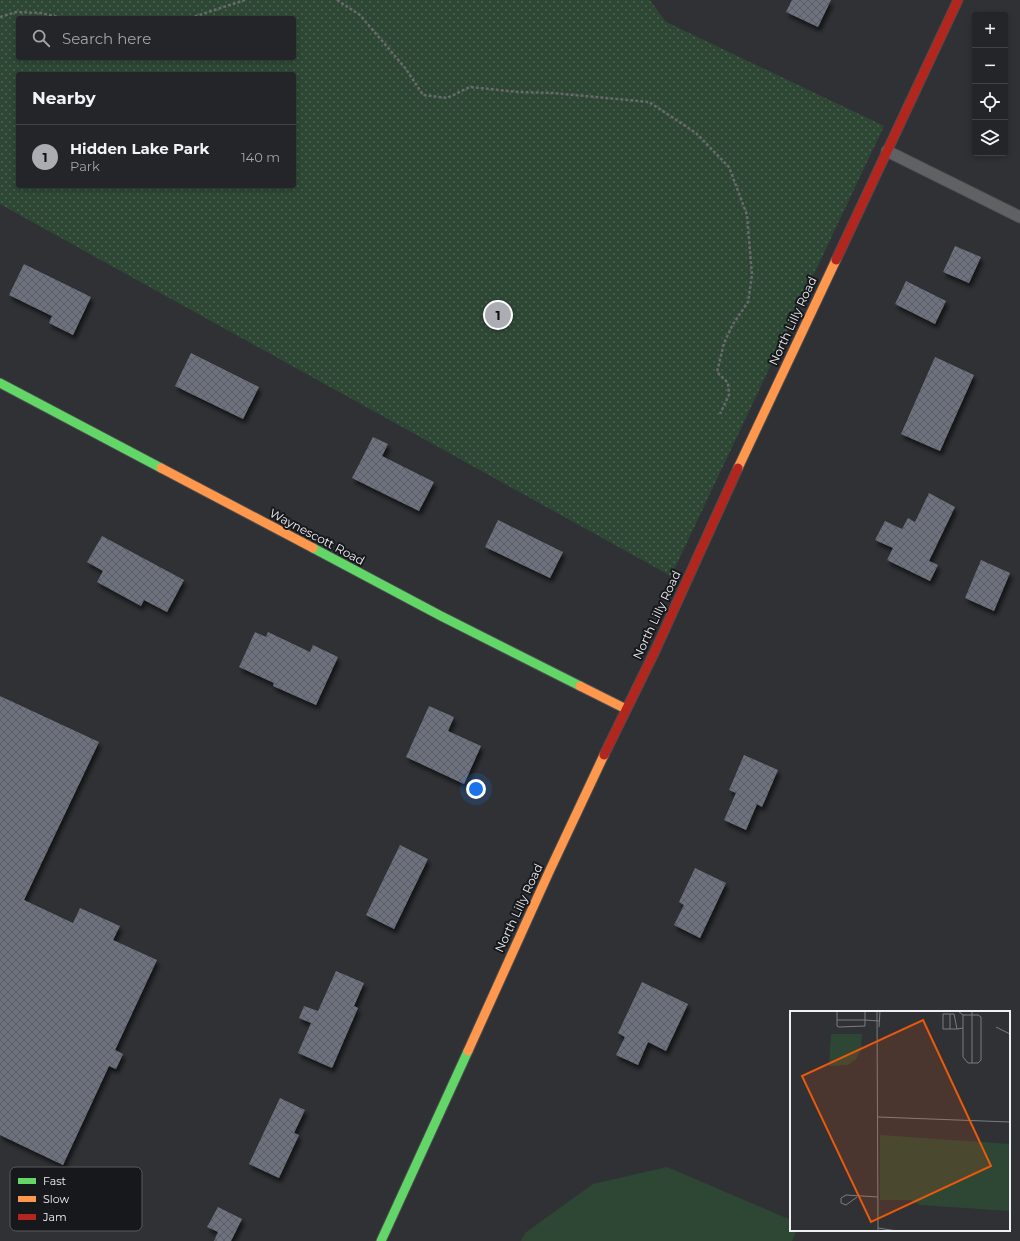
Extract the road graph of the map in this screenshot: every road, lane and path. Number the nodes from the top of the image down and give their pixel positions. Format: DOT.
graph roads {
  1 [pos="245,0"];
  2 [pos="337,0"];
  3 [pos="958,0"];
  4 [pos="54,16"];
  5 [pos="196,16"];
  6 [pos="0,17"];
  7 [pos="887,151"];
  8 [pos="1020,217"];
  9 [pos="0,383"];
  10 [pos="720,414"];
  11 [pos="626,709"];
  12 [pos="381,1241"];
  1 -- 5 [label="path"];
  2 -- 10 [label="path"];
  3 -- 7 [label="street, North Lilly Road"];
  4 -- 6 [label="path"];
  7 -- 8 [label="lane"];
  7 -- 11 [label="street, North Lilly Road"];
  9 -- 11 [label="street, Waynescott Road"];
  11 -- 12 [label="street, North Lilly Road"];
}
